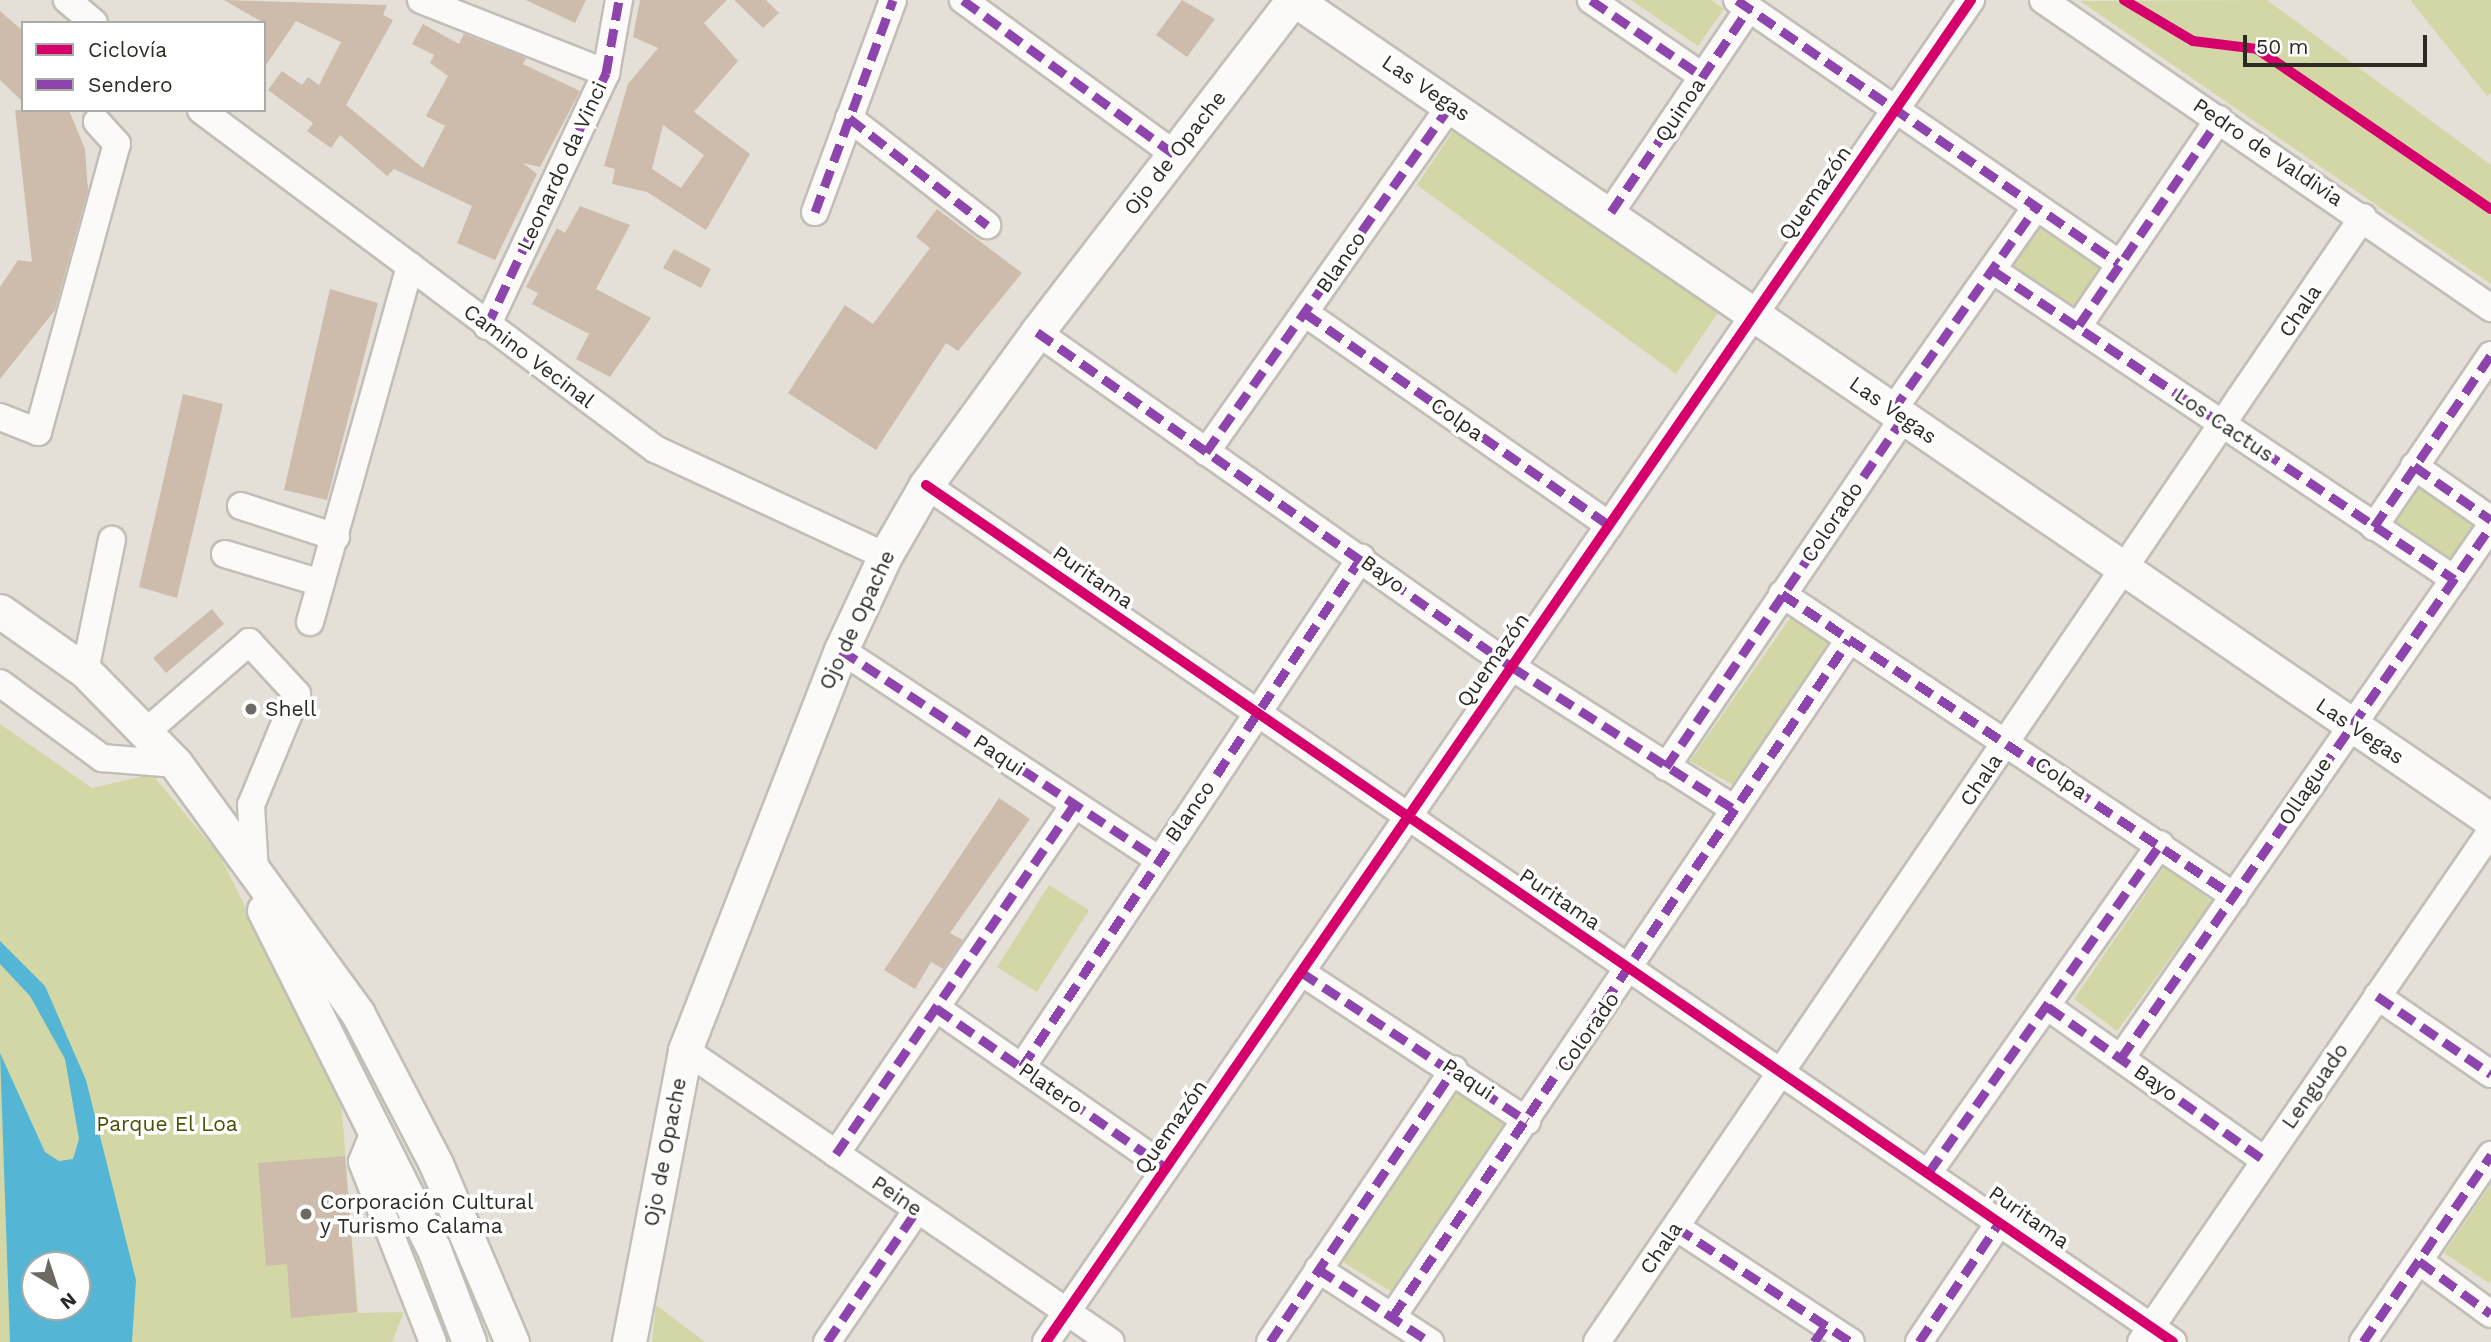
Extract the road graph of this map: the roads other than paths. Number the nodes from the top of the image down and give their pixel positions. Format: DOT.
graph roads {
  1 [pos="67,0"];
  2 [pos="421,0"];
  3 [pos="620,0"];
  4 [pos="893,0"];
  5 [pos="963,0"];
  6 [pos="1294,0"];
  7 [pos="1591,0"];
  8 [pos="1971,0"];
  9 [pos="2043,0"];
  10 [pos="1743,4"];
  11 [pos="92,21"];
  12 [pos="606,74"];
  13 [pos="1702,76"];
  14 [pos="1451,105"];
  15 [pos="1895,110"];
  16 [pos="204,112"];
  17 [pos="849,118"];
  18 [pos="2219,119"];
  19 [pos="97,122"];
  20 [pos="1174,153"];
  21 [pos="2035,209"];
  22 [pos="815,212"];
  23 [pos="1611,212"];
  24 [pos="2363,217"];
  25 [pos="986,225"];
  26 [pos="2118,263"];
  27 [pos="410,266"];
  28 [pos="1994,271"];
  29 [pos="2491,308"];
  30 [pos="1305,313"];
  31 [pos="1756,313"];
  32 [pos="2079,325"];
  33 [pos="487,326"];
  34 [pos="1037,332"];
  35 [pos="2491,355"];
  36 [pos="1898,414"];
  37 [pos="0,417"];
  38 [pos="2223,424"];
  39 [pos="1206,452"];
  40 [pos="2414,466"];
  41 [pos="926,485"];
  42 [pos="241,506"];
  43 [pos="2491,520"];
  44 [pos="1609,525"];
  45 [pos="2491,526"];
  46 [pos="2374,527"];
  47 [pos="337,537"];
  48 [pos="112,540"];
  49 [pos="225,554"];
  50 [pos="885,556"];
  51 [pos="1361,558"];
  52 [pos="2123,570"];
  53 [pos="2454,579"];
  54 [pos="321,583"];
  55 [pos="1782,594"];
  56 [pos="0,611"];
  57 [pos="310,622"];
  58 [pos="1849,640"];
  59 [pos="841,650"];
  60 [pos="1512,667"];
  61 [pos="85,671"];
  62 [pos="0,683"];
  63 [pos="1257,715"];
  64 [pos="2351,724"];
  65 [pos="146,732"];
  66 [pos="2007,741"];
  67 [pos="176,764"];
  68 [pos="1666,767"];
  69 [pos="1074,805"];
  70 [pos="1734,809"];
  71 [pos="1407,818"];
  72 [pos="2491,820"];
  73 [pos="2491,831"];
  74 [pos="228,835"];
  75 [pos="2160,844"];
  76 [pos="1157,858"];
  77 [pos="255,872"];
  78 [pos="2234,896"];
  79 [pos="1631,970"];
  80 [pos="1301,972"];
  81 [pos="2377,996"];
  82 [pos="2048,1007"];
  83 [pos="936,1008"];
  84 [pos="685,1050"];
  85 [pos="2121,1058"];
  86 [pos="1022,1067"];
  87 [pos="1454,1069"];
  88 [pos="1781,1073"];
  89 [pos="2491,1074"];
  90 [pos="1527,1121"];
  91 [pos="374,1132"];
  92 [pos="836,1154"];
  93 [pos="2491,1155"];
  94 [pos="2264,1160"];
  95 [pos="1166,1168"];
  96 [pos="1929,1172"];
  97 [pos="917,1210"];
  98 [pos="2001,1220"];
  99 [pos="1676,1227"];
  100 [pos="433,1247"];
  101 [pos="401,1258"];
  102 [pos="2419,1262"];
  103 [pos="1318,1269"];
  104 [pos="1067,1312"];
  105 [pos="2490,1312"];
  106 [pos="1393,1316"];
  107 [pos="1820,1334"];
  108 [pos="2146,1334"];
  109 [pos="433,1342"];
  110 [pos="469,1342"];
  111 [pos="512,1342"];
  112 [pos="629,1342"];
  113 [pos="827,1342"];
  114 [pos="1046,1342"];
  115 [pos="1111,1342"];
  116 [pos="1270,1342"];
  117 [pos="1430,1342"];
  118 [pos="1597,1342"];
  119 [pos="1851,1342"];
  120 [pos="1919,1342"];
  121 [pos="2174,1342"];
  122 [pos="2363,1342"];
  1 -- 11 [label="street"];
  2 -- 12 [label="street"];
  3 -- 12 [label="street, Leonardo da Vinci"];
  4 -- 17 [label="street"];
  5 -- 20 [label="street"];
  6 -- 14 [label="main road, Las Vegas"];
  6 -- 20 [label="main road, Ojo de Opache"];
  7 -- 13 [label="street"];
  8 -- 15 [label="street, Quemazón"];
  9 -- 18 [label="street, Pedro de Valdivia"];
  10 -- 13 [label="street, Quinoa"];
  10 -- 15 [label="street"];
  12 -- 33 [label="street, Leonardo da Vinci"];
  13 -- 23 [label="street, Quinoa"];
  14 -- 23 [label="main road, Las Vegas"];
  14 -- 30 [label="street, Blanco"];
  15 -- 21 [label="street"];
  15 -- 31 [label="street, Quemazón"];
  16 -- 27 [label="street, Camino Vecinal"];
  17 -- 22 [label="street"];
  17 -- 25 [label="street"];
  18 -- 24 [label="street, Pedro de Valdivia"];
  18 -- 26 [label="street"];
  19 -- 37 [label="street"];
  20 -- 34 [label="main road, Ojo de Opache"];
  21 -- 26 [label="street"];
  21 -- 28 [label="street, Colorado"];
  23 -- 31 [label="main road, Las Vegas"];
  24 -- 29 [label="street, Pedro de Valdivia"];
  24 -- 38 [label="street, Chala"];
  26 -- 32 [label="street"];
  27 -- 33 [label="street, Camino Vecinal"];
  27 -- 47 [label="street"];
  28 -- 32 [label="street, Los Cactus"];
  28 -- 36 [label="street, Colorado"];
  30 -- 39 [label="street, Blanco"];
  30 -- 44 [label="street, Colpa"];
  31 -- 36 [label="main road, Las Vegas"];
  31 -- 44 [label="street, Quemazón"];
  32 -- 38 [label="street, Los Cactus"];
  33 -- 50 [label="street, Camino Vecinal"];
  34 -- 39 [label="street, Bayo"];
  34 -- 41 [label="main road, Ojo de Opache"];
  35 -- 40 [label="street"];
  36 -- 52 [label="main road, Las Vegas"];
  36 -- 55 [label="street, Colorado"];
  38 -- 46 [label="street, Los Cactus"];
  38 -- 52 [label="street, Chala"];
  39 -- 51 [label="street, Bayo"];
  40 -- 43 [label="street"];
  40 -- 46 [label="street"];
  41 -- 50 [label="main road, Ojo de Opache"];
  41 -- 63 [label="street, Puritama"];
  42 -- 47 [label="street"];
  44 -- 60 [label="street, Quemazón"];
  45 -- 53 [label="street, Ollague"];
  46 -- 53 [label="street, Los Cactus"];
  47 -- 54 [label="street"];
  48 -- 61 [label="street"];
  49 -- 54 [label="street"];
  50 -- 59 [label="main road, Ojo de Opache"];
  51 -- 60 [label="street, Bayo"];
  51 -- 63 [label="street, Blanco"];
  52 -- 64 [label="main road, Las Vegas"];
  52 -- 66 [label="street, Chala"];
  53 -- 64 [label="street, Ollague"];
  54 -- 57 [label="street"];
  55 -- 58 [label="street, Colpa"];
  55 -- 68 [label="street, Colorado"];
  56 -- 61 [label="main road"];
  58 -- 66 [label="street, Colpa"];
  58 -- 70 [label="street, Colorado"];
  59 -- 69 [label="street, Paqui"];
  59 -- 84 [label="main road, Ojo de Opache"];
  60 -- 68 [label="street, Bayo"];
  60 -- 71 [label="street, Quemazón"];
  61 -- 65 [label="main road"];
  62 -- 67 [label="street"];
  63 -- 71 [label="street, Puritama"];
  63 -- 76 [label="street, Blanco"];
  64 -- 72 [label="main road, Las Vegas"];
  64 -- 78 [label="street, Ollague"];
  65 -- 67 [label="main road"];
  65 -- 77 [label="street"];
  66 -- 75 [label="street, Colpa"];
  66 -- 88 [label="street, Chala"];
  67 -- 74 [label="main road"];
  68 -- 70 [label="street, Bayo"];
  69 -- 76 [label="street, Paqui"];
  69 -- 83 [label="street"];
  70 -- 79 [label="street, Colorado"];
  71 -- 79 [label="street, Puritama"];
  71 -- 80 [label="street, Quemazón"];
  73 -- 81 [label="street, Lenguado"];
  74 -- 77 [label="main road"];
  74 -- 91 [label="main road"];
  75 -- 78 [label="street, Colpa"];
  75 -- 82 [label="street"];
  76 -- 86 [label="street, Blanco"];
  77 -- 111 [label="main road"];
  78 -- 85 [label="street, Ollague"];
  79 -- 88 [label="street, Puritama"];
  79 -- 90 [label="street, Colorado"];
  80 -- 87 [label="street, Paqui"];
  80 -- 95 [label="street, Quemazón"];
  81 -- 89 [label="street"];
  81 -- 94 [label="street, Lenguado"];
  82 -- 85 [label="street, Bayo"];
  82 -- 96 [label="street"];
  83 -- 86 [label="street, Platero"];
  83 -- 92 [label="street"];
  84 -- 92 [label="street, Peine"];
  84 -- 112 [label="main road, Ojo de Opache"];
  85 -- 94 [label="street, Bayo"];
  86 -- 95 [label="street, Platero"];
  87 -- 90 [label="street, Paqui"];
  87 -- 103 [label="street"];
  88 -- 96 [label="street, Puritama"];
  88 -- 99 [label="street, Chala"];
  90 -- 106 [label="street, Colorado"];
  91 -- 100 [label="main road"];
  91 -- 101 [label="street"];
  92 -- 97 [label="street, Peine"];
  93 -- 102 [label="street"];
  94 -- 108 [label="street, Lenguado"];
  95 -- 104 [label="street, Quemazón"];
  96 -- 98 [label="street, Puritama"];
  97 -- 104 [label="street, Peine"];
  97 -- 113 [label="street"];
  98 -- 108 [label="street, Puritama"];
  98 -- 120 [label="street"];
  99 -- 107 [label="street"];
  99 -- 118 [label="street, Chala"];
  100 -- 101 [label="street"];
  100 -- 110 [label="main road"];
  101 -- 109 [label="street"];
  102 -- 105 [label="street"];
  102 -- 122 [label="street"];
  103 -- 106 [label="street"];
  103 -- 116 [label="street"];
  104 -- 114 [label="street, Quemazón"];
  104 -- 115 [label="street, Peine"];
  106 -- 117 [label="street"];
  107 -- 119 [label="street"];
  108 -- 121 [label="street, Puritama"];
}
